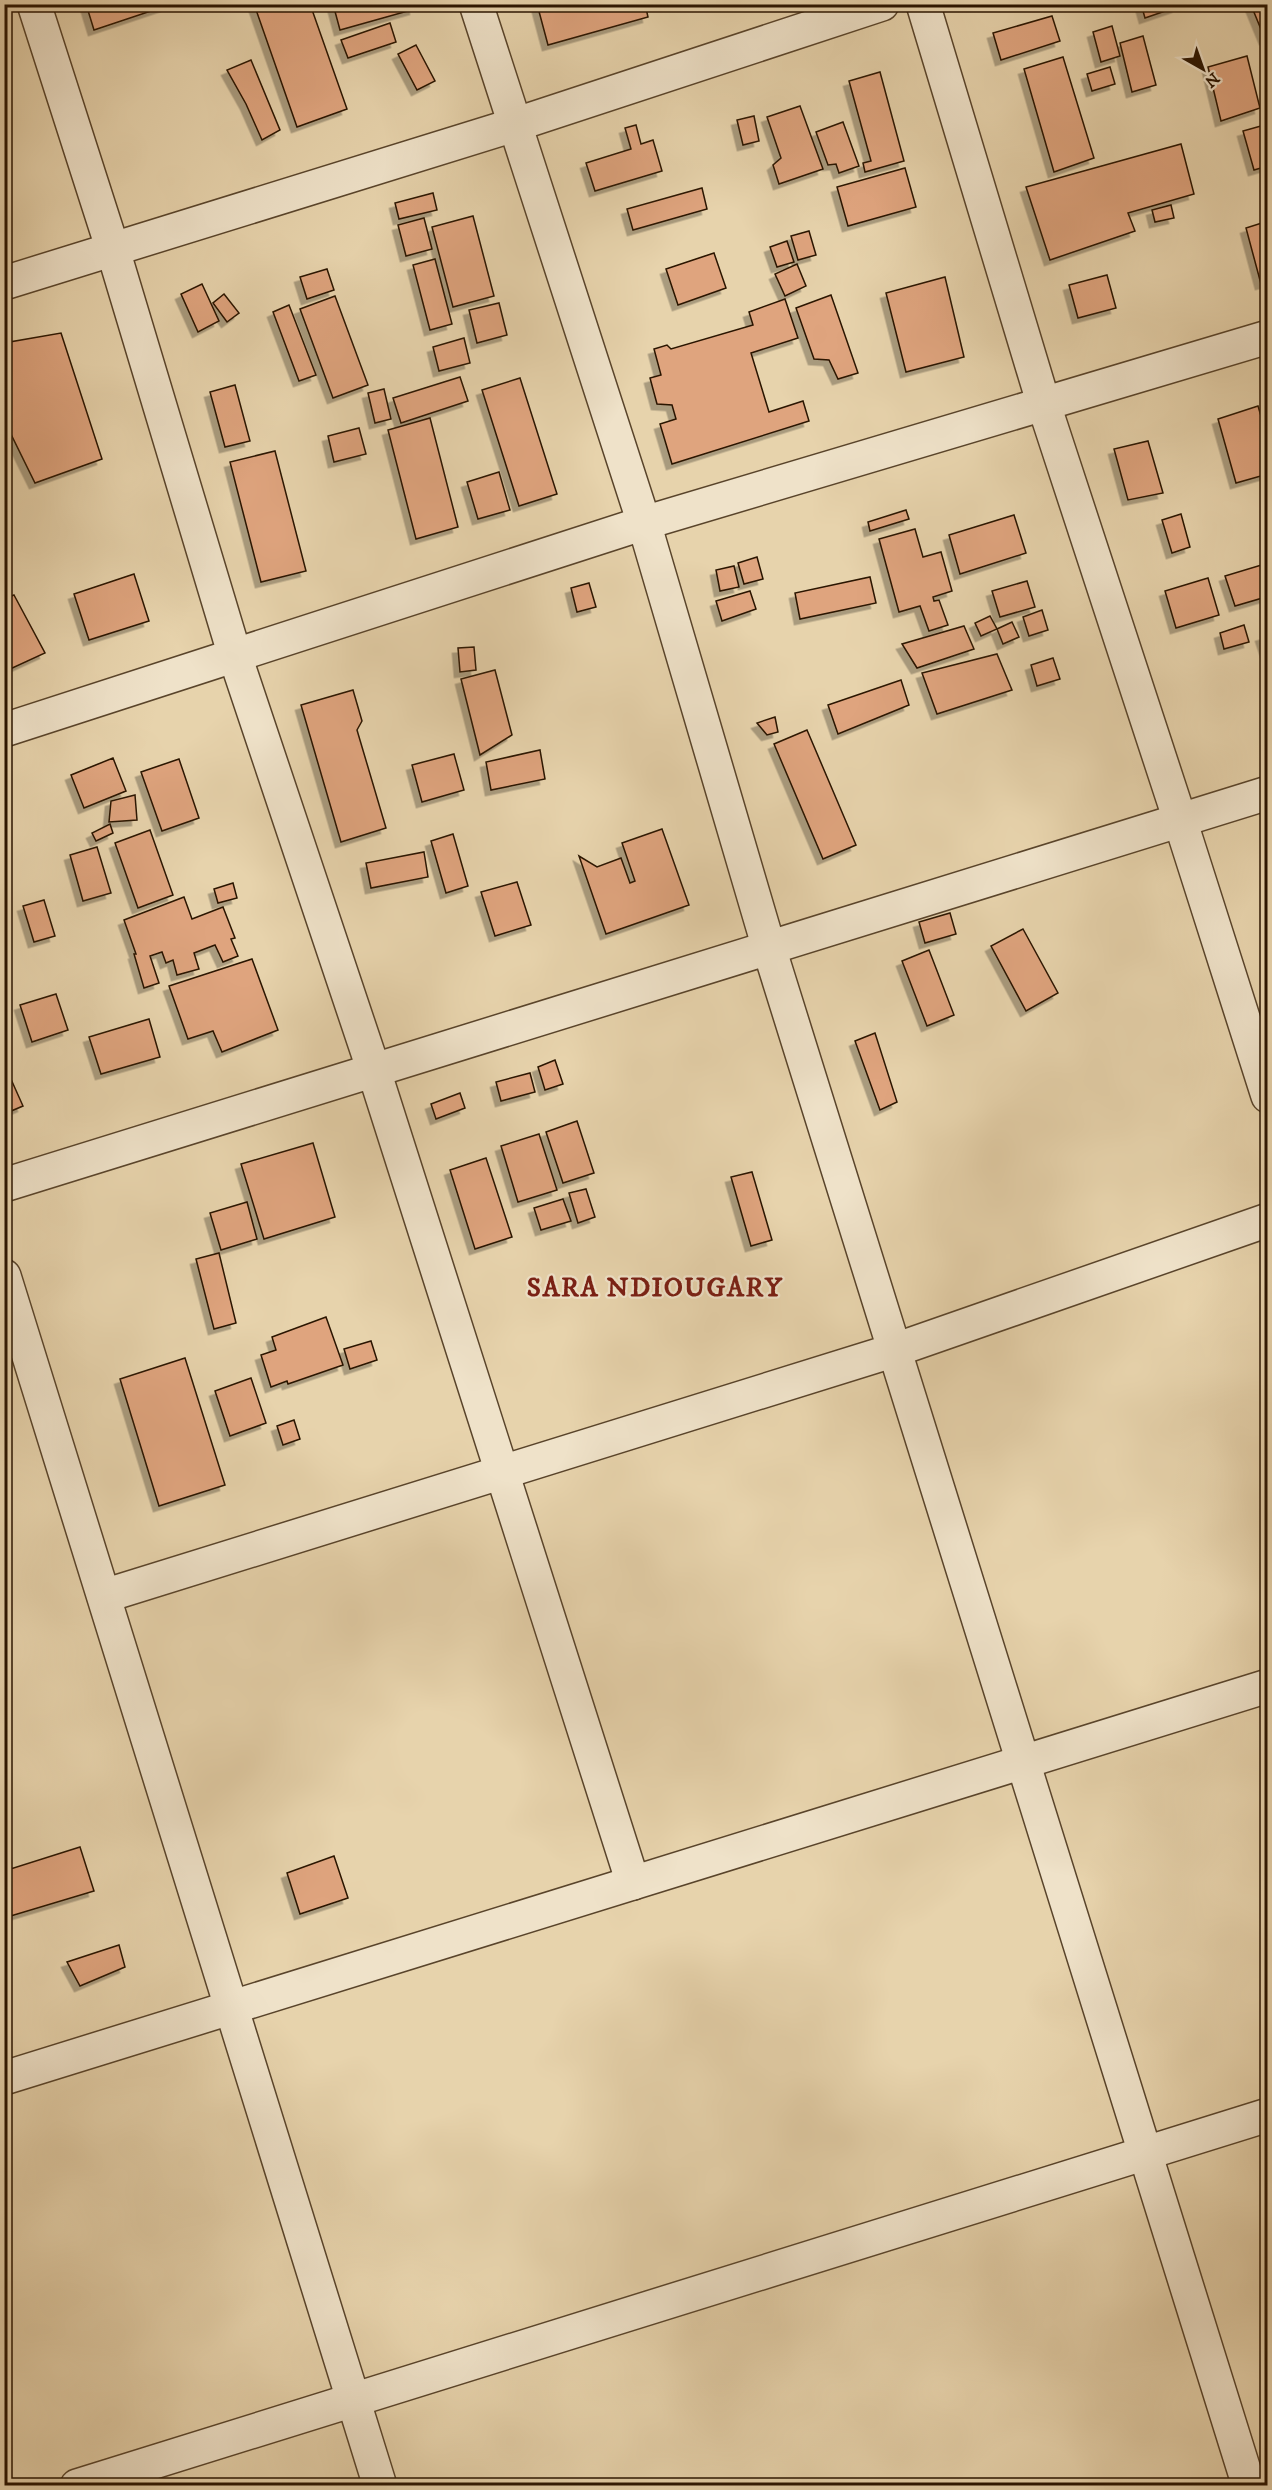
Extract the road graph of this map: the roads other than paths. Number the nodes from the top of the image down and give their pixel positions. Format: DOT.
graph roads {
  1 [pos="34,4"];
  2 [pos="476,4"];
  3 [pos="882,4"];
  4 [pos="922,4"];
  5 [pos="514,125"];
  6 [pos="113,250"];
  7 [pos="4,283"];
  8 [pos="1268,337"];
  9 [pos="1044,405"];
  10 [pos="644,523"];
  11 [pos="235,656"];
  12 [pos="4,730"];
  13 [pos="1268,793"];
  14 [pos="1180,820"];
  15 [pos="769,948"];
  16 [pos="374,1071"];
  17 [pos="1268,1096"];
  18 [pos="4,1185"];
  19 [pos="1268,1220"];
  20 [pos="4,1276"];
  21 [pos="895,1350"];
  22 [pos="502,1472"];
  23 [pos="104,1596"];
  24 [pos="1268,1686"];
  25 [pos="1023,1761"];
  26 [pos="633,1882"];
  27 [pos="232,2007"];
  28 [pos="4,2078"];
  29 [pos="1268,2115"];
  30 [pos="1145,2153"];
  31 [pos="354,2400"];
  32 [pos="77,2486"];
  33 [pos="380,2486"];
  34 [pos="1249,2486"];
  1 -- 6 [label="street"];
  2 -- 5 [label="street"];
  3 -- 5 [label="street"];
  4 -- 9 [label="street"];
  5 -- 6 [label="street"];
  5 -- 10 [label="street"];
  6 -- 7 [label="street"];
  6 -- 11 [label="street"];
  8 -- 9 [label="street"];
  9 -- 10 [label="street"];
  9 -- 14 [label="street"];
  10 -- 11 [label="street"];
  10 -- 15 [label="street"];
  11 -- 12 [label="street"];
  11 -- 16 [label="street"];
  13 -- 14 [label="street"];
  14 -- 15 [label="street"];
  14 -- 17 [label="street"];
  15 -- 16 [label="street"];
  15 -- 21 [label="street"];
  16 -- 18 [label="street"];
  16 -- 22 [label="street"];
  19 -- 21 [label="street"];
  20 -- 23 [label="street"];
  21 -- 22 [label="street"];
  21 -- 25 [label="street"];
  22 -- 23 [label="street"];
  22 -- 26 [label="street"];
  23 -- 27 [label="street"];
  24 -- 25 [label="street"];
  25 -- 26 [label="street"];
  25 -- 30 [label="street"];
  26 -- 27 [label="street"];
  27 -- 28 [label="street"];
  27 -- 31 [label="street"];
  29 -- 30 [label="street"];
  30 -- 31 [label="street"];
  30 -- 34 [label="street"];
  31 -- 32 [label="street"];
  31 -- 33 [label="street"];
}
